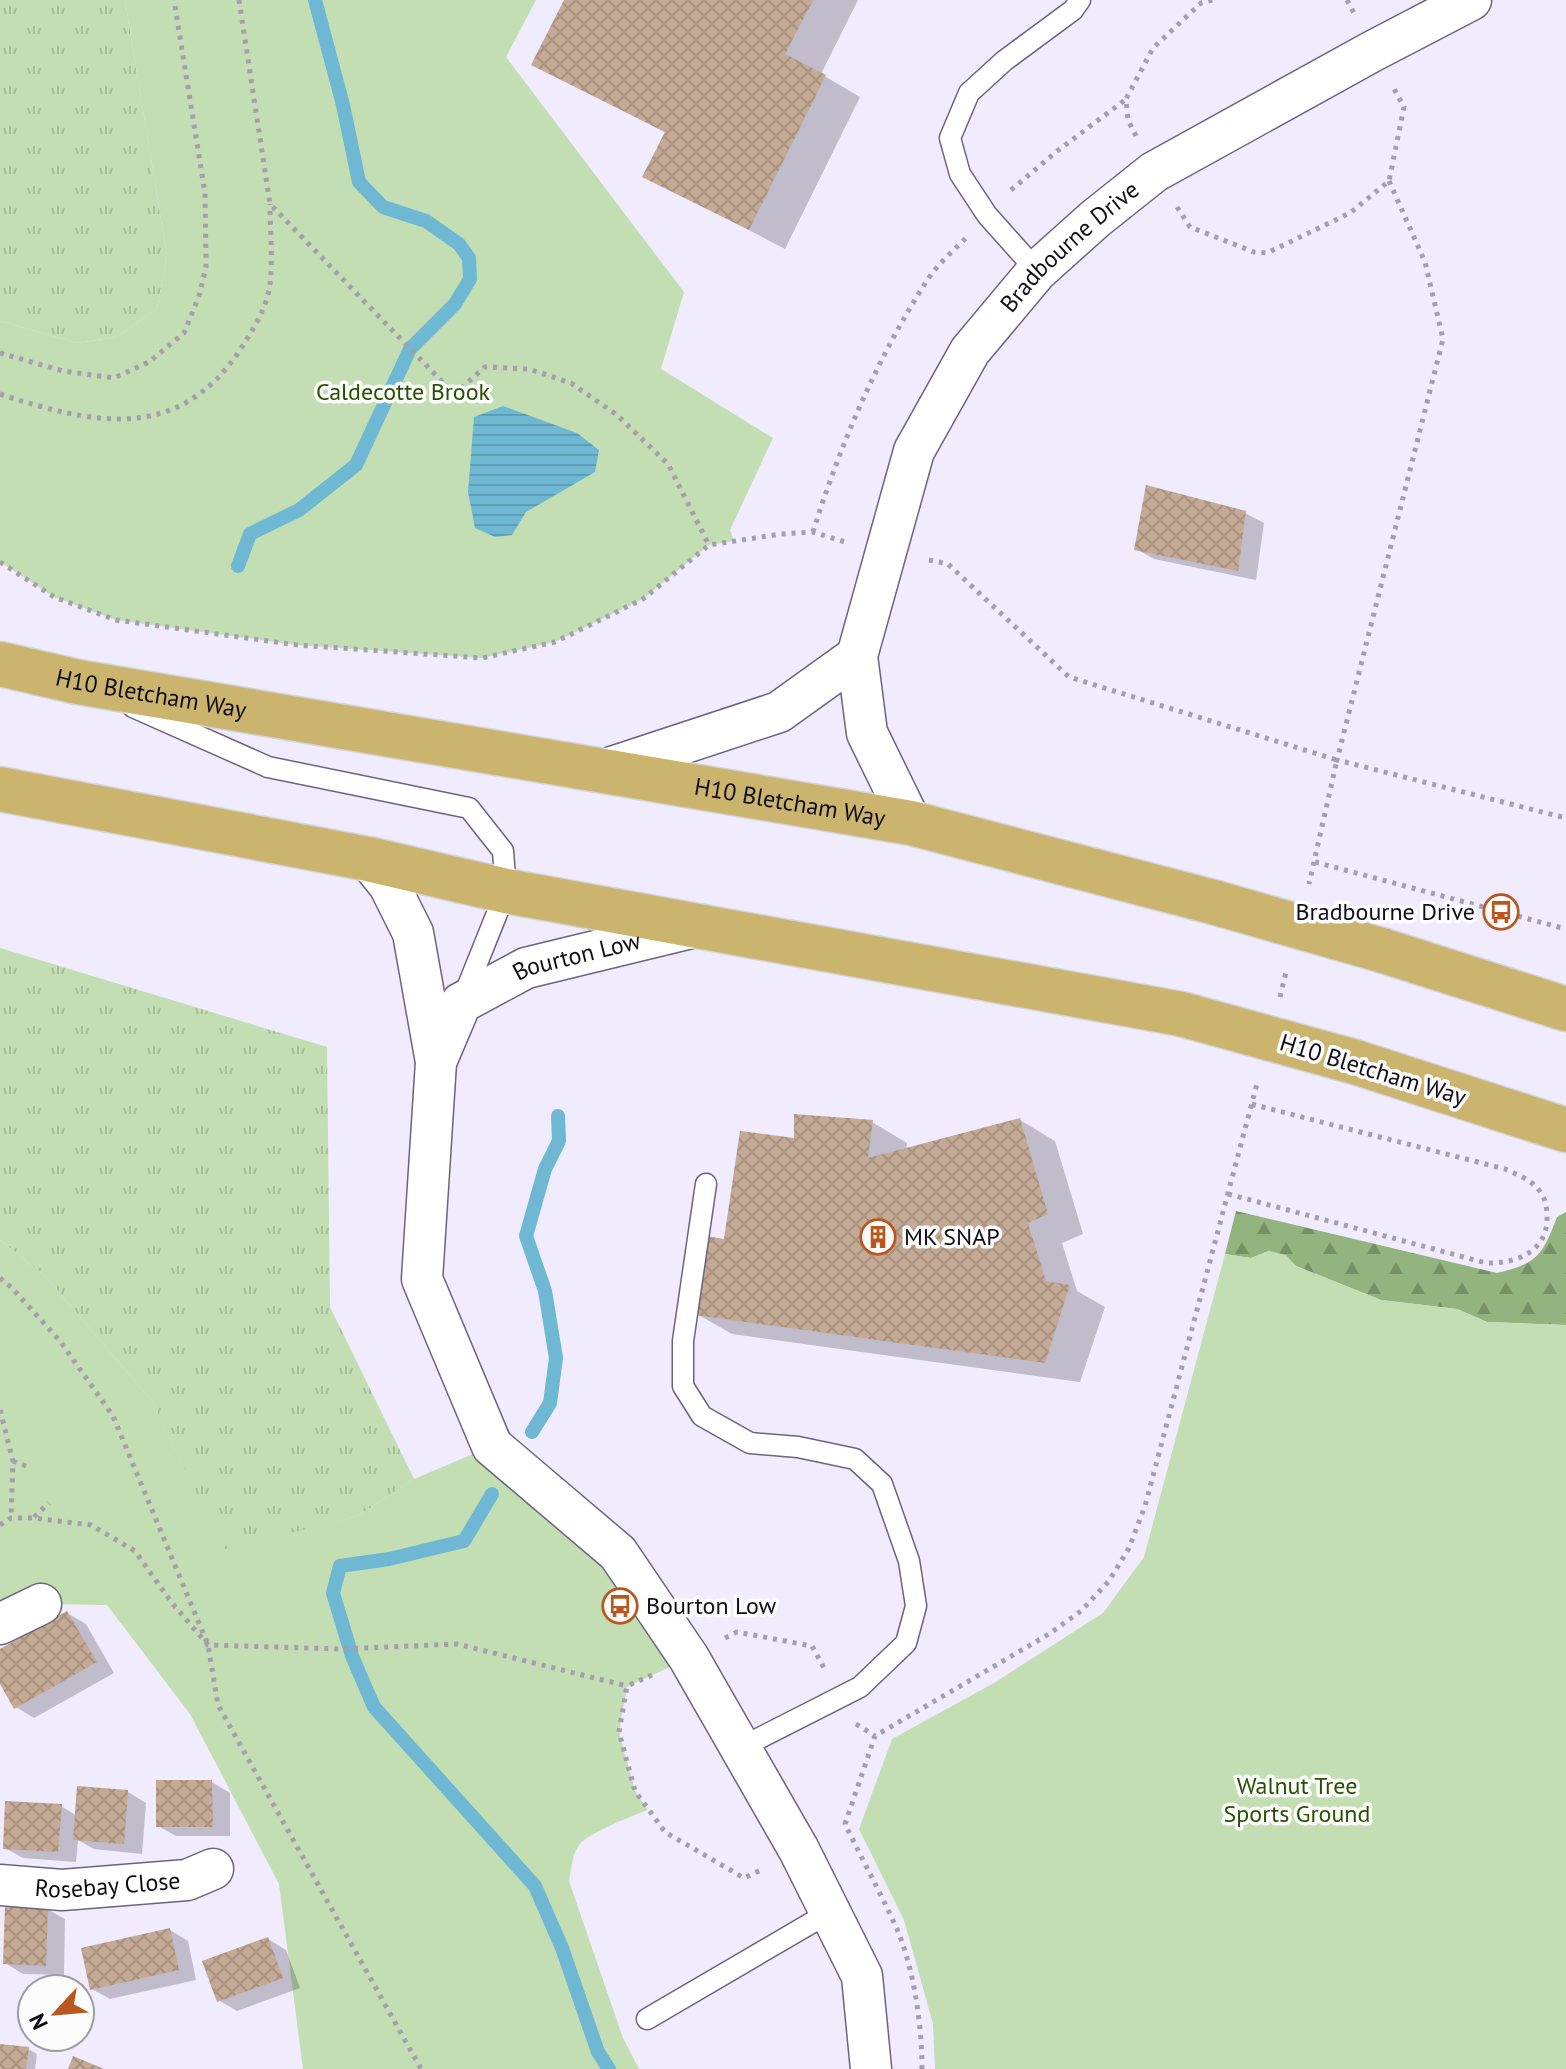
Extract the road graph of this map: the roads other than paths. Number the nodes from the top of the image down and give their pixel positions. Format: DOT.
graph roads {
  1 [pos="1080,0"];
  2 [pos="1471,0"];
  3 [pos="1037,271"];
  4 [pos="857,656"];
  5 [pos="0,664"];
  6 [pos="78,682"];
  7 [pos="600,771"];
  8 [pos="0,789"];
  9 [pos="911,823"];
  10 [pos="368,859"];
  11 [pos="506,891"];
  12 [pos="701,925"];
  13 [pos="461,1003"];
  14 [pos="1566,1009"];
  15 [pos="436,1062"];
  16 [pos="1566,1130"];
  17 [pos="706,1184"];
  18 [pos="41,1604"];
  19 [pos="0,1624"];
  20 [pos="740,1748"];
  21 [pos="213,1869"];
  22 [pos="0,1885"];
  23 [pos="830,1912"];
  24 [pos="647,2019"];
  25 [pos="871,2069"];
  1 -- 3 [label="lane"];
  2 -- 3 [label="street, Bradbourne Drive"];
  3 -- 4 [label="street, Bradbourne Drive"];
  4 -- 7 [label="street"];
  4 -- 9 [label="street, Bradbourne Drive"];
  5 -- 6 [label="highway, H10 Bletcham Way"];
  6 -- 7 [label="highway, H10 Bletcham Way"];
  6 -- 11 [label="lane"];
  7 -- 9 [label="highway, H10 Bletcham Way"];
  8 -- 10 [label="highway, H10 Bletcham Way"];
  9 -- 14 [label="highway, H10 Bletcham Way, bridge"];
  10 -- 11 [label="highway, H10 Bletcham Way"];
  10 -- 15 [label="street, Bourton Low"];
  11 -- 12 [label="highway, H10 Bletcham Way"];
  11 -- 13 [label="lane, Bourton Low"];
  12 -- 13 [label="street, Bourton Low"];
  12 -- 16 [label="highway, H10 Bletcham Way, bridge"];
  13 -- 15 [label="street, Bourton Low"];
  15 -- 20 [label="street, Bourton Low"];
  17 -- 20 [label="lane"];
  18 -- 19 [label="street"];
  20 -- 23 [label="street, Bourton Low"];
  21 -- 22 [label="street, Rosebay Close"];
  23 -- 24 [label="lane"];
  23 -- 25 [label="street, Bourton Low"];
}
